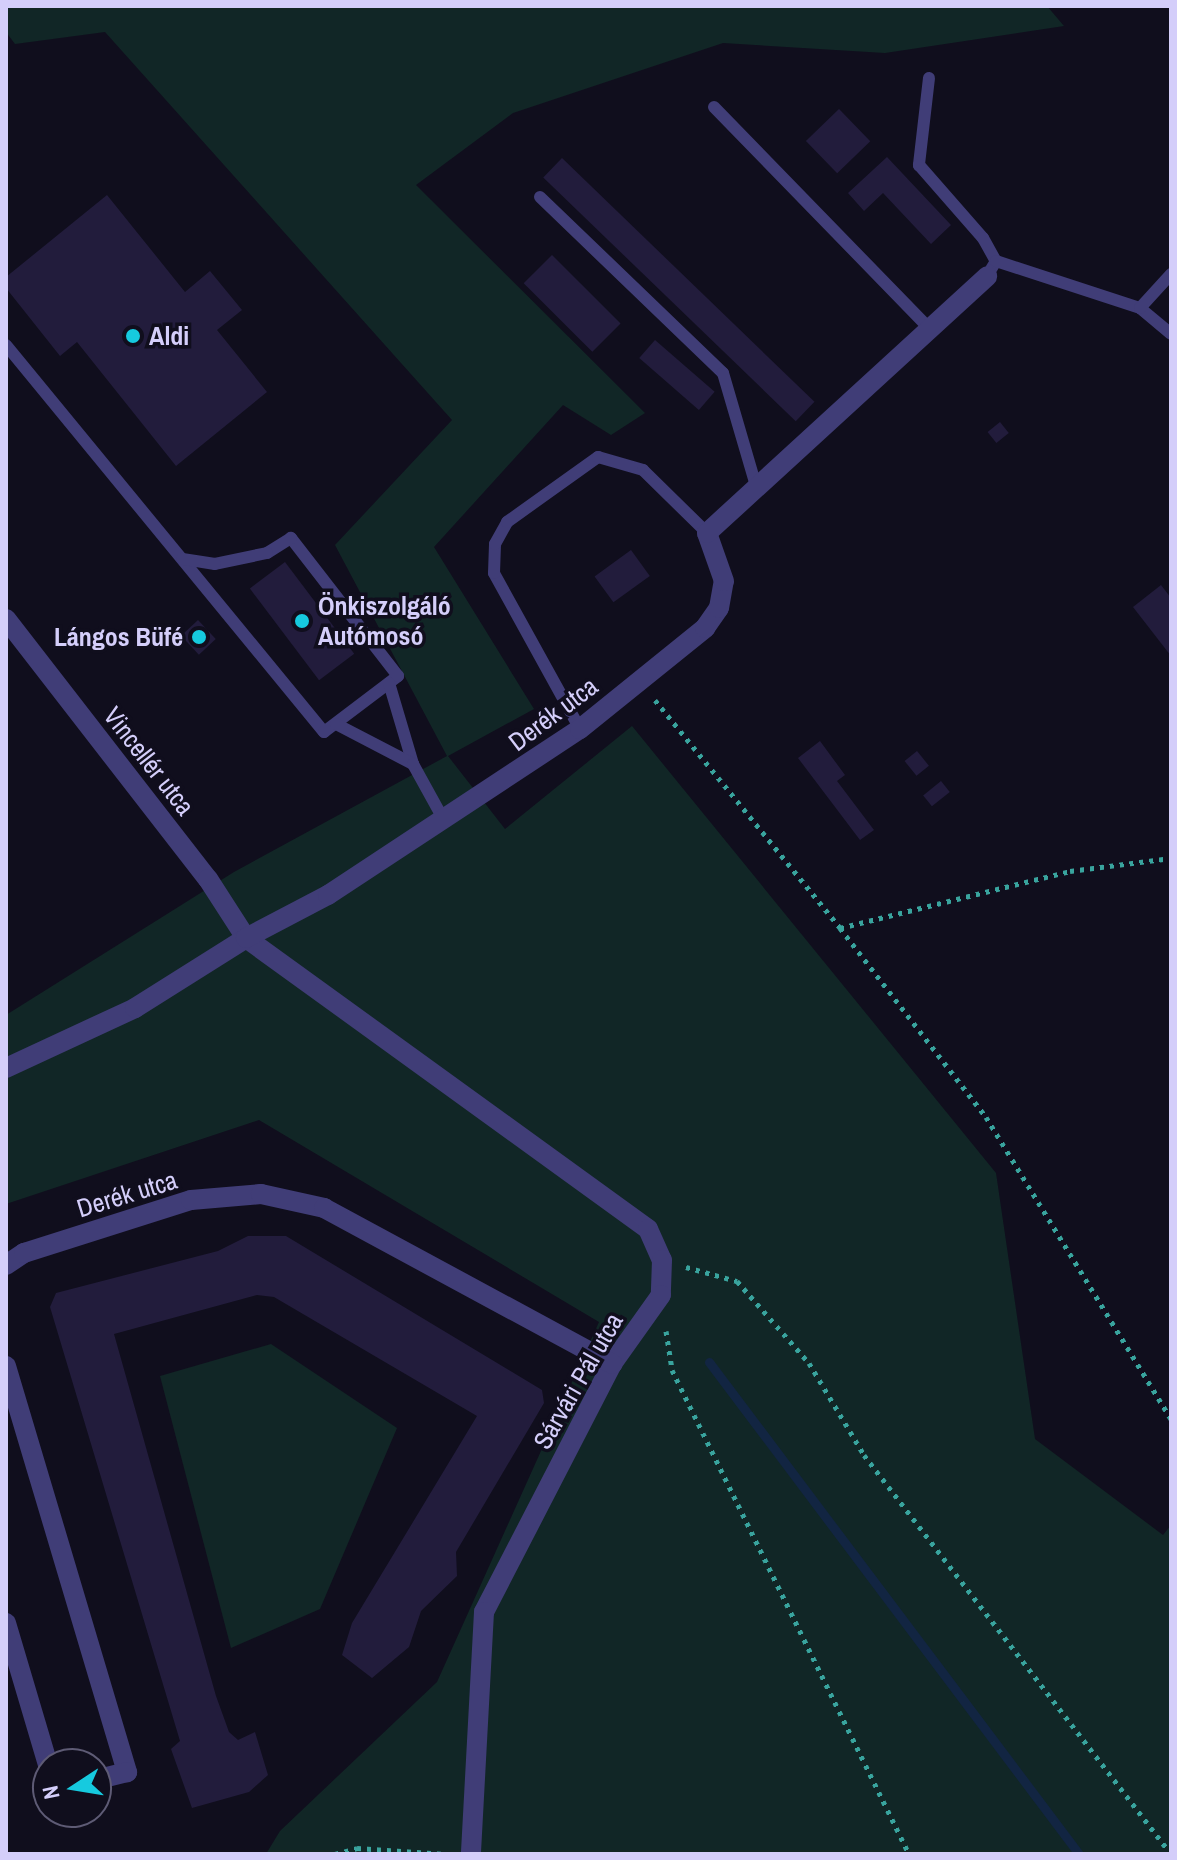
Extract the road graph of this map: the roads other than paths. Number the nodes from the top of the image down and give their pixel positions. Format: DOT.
graph roads {
  1 [pos="929,78"];
  2 [pos="714,107"];
  3 [pos="540,197"];
  4 [pos="991,269"];
  5 [pos="1171,274"];
  6 [pos="1140,308"];
  7 [pos="931,330"];
  8 [pos="1171,334"];
  9 [pos="6,345"];
  10 [pos="757,489"];
  11 [pos="707,533"];
  12 [pos="182,559"];
  13 [pos="6,619"];
  14 [pos="389,683"];
  15 [pos="336,724"];
  16 [pos="580,729"];
  17 [pos="413,764"];
  18 [pos="445,822"];
  19 [pos="246,938"];
  20 [pos="6,1068"];
  21 [pos="6,1265"];
  22 [pos="612,1364"];
  23 [pos="6,1366"];
  24 [pos="10,1393"];
  25 [pos="6,1623"];
  26 [pos="43,1748"];
  27 [pos="112,1776"];
  28 [pos="471,1854"];
  1 -- 4 [label="lane"];
  2 -- 7 [label="lane"];
  3 -- 10 [label="lane"];
  4 -- 6 [label="lane"];
  4 -- 7 [label="street"];
  5 -- 6 [label="lane"];
  6 -- 8 [label="lane"];
  7 -- 10 [label="street"];
  9 -- 12 [label="lane"];
  10 -- 11 [label="street"];
  11 -- 16 [label="street, Derék utca"];
  11 -- 16 [label="lane"];
  12 -- 14 [label="lane"];
  12 -- 15 [label="lane"];
  13 -- 19 [label="street, Vincellér utca"];
  14 -- 15 [label="lane"];
  14 -- 17 [label="lane"];
  15 -- 17 [label="lane"];
  16 -- 18 [label="street, Derék utca"];
  17 -- 18 [label="lane"];
  18 -- 19 [label="street, Derék utca"];
  19 -- 20 [label="street, Derék utca"];
  19 -- 22 [label="street, Sárvári Pál utca"];
  21 -- 22 [label="street, Derék utca"];
  22 -- 28 [label="street, Sárvári Pál utca"];
  23 -- 24 [label="street"];
  24 -- 27 [label="street"];
  25 -- 26 [label="street"];
}
